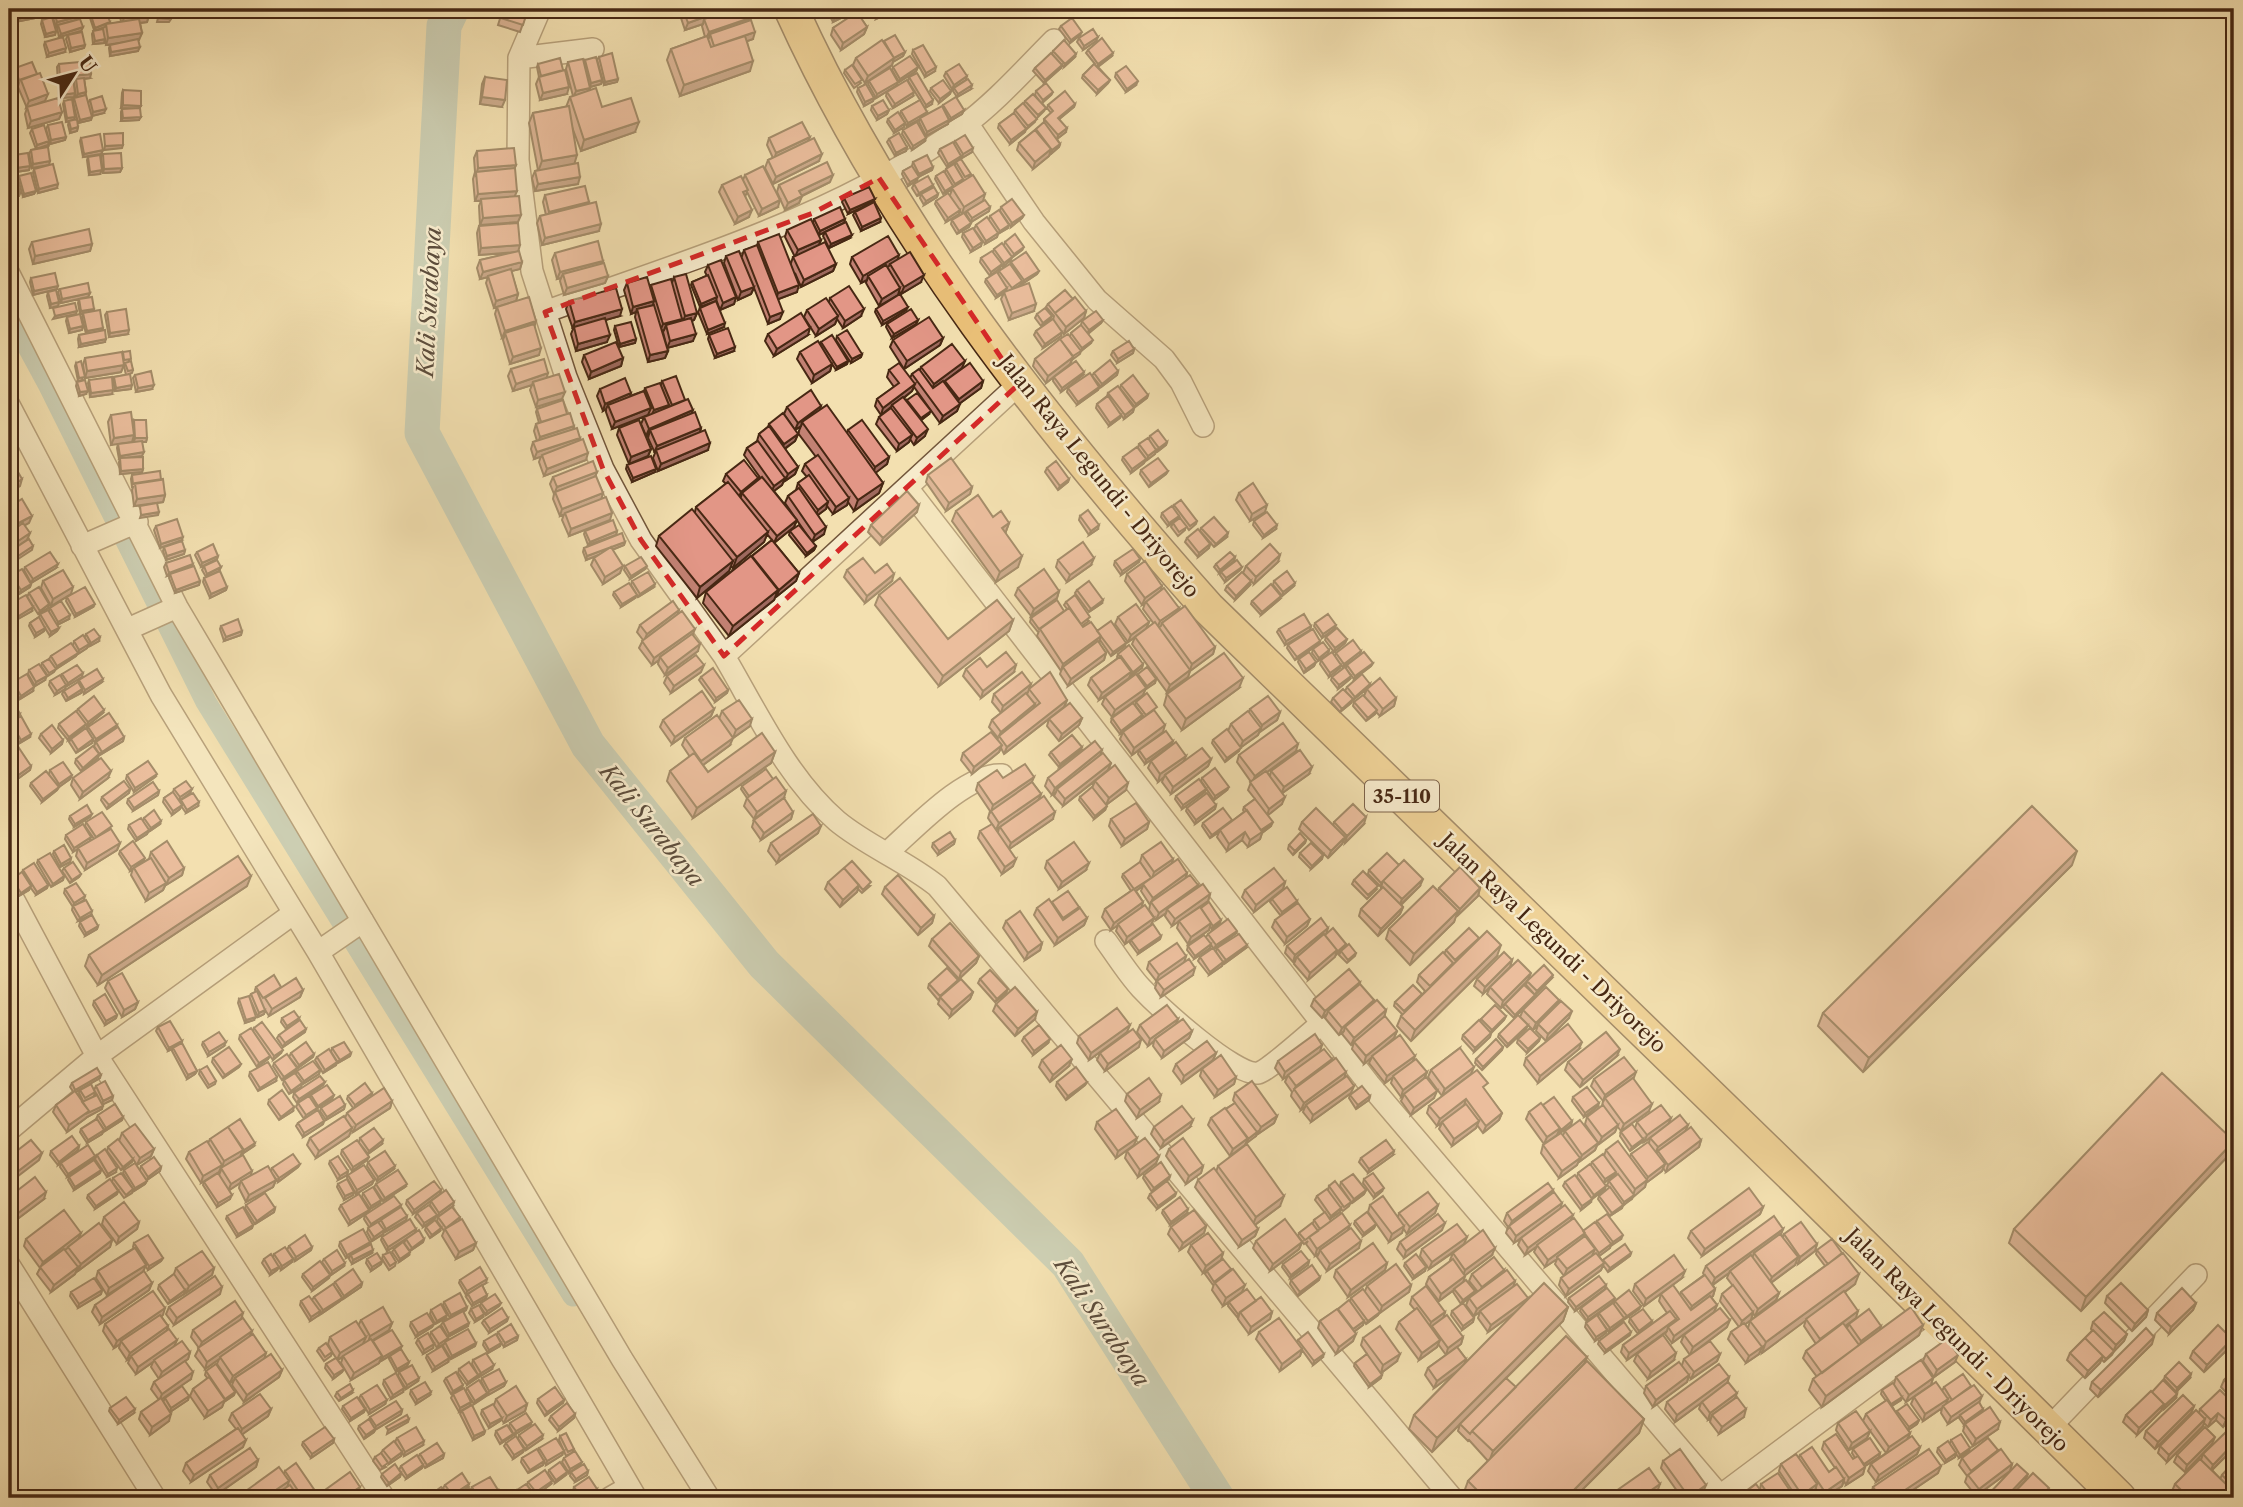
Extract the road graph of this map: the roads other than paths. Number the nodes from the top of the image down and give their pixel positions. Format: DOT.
graph roads {
  1 [pos="540,9"];
  2 [pos="791,9"];
  3 [pos="1054,40"];
  4 [pos="593,49"];
  5 [pos="519,58"];
  6 [pos="967,122"];
  7 [pos="880,178"];
  8 [pos="9,274"];
  9 [pos="545,312"];
  10 [pos="1019,384"];
  11 [pos="9,405"];
  12 [pos="1203,426"];
  13 [pos="908,489"];
  14 [pos="134,524"];
  15 [pos="90,542"];
  16 [pos="174,608"];
  17 [pos="133,627"];
  18 [pos="724,656"];
  19 [pos="1002,775"];
  20 [pos="888,852"];
  21 [pos="9,891"];
  22 [pos="294,913"];
  23 [pos="360,924"];
  24 [pos="1106,940"];
  25 [pos="324,948"];
  26 [pos="1322,1023"];
  27 [pos="97,1056"];
  28 [pos="9,1130"];
  29 [pos="9,1265"];
  30 [pos="2196,1275"];
  31 [pos="1945,1328"];
  32 [pos="2048,1429"];
  33 [pos="633,1492"];
  34 [pos="2108,1495"];
  35 [pos="1721,1497"];
  36 [pos="155,1498"];
  37 [pos="384,1498"];
  38 [pos="610,1498"];
  39 [pos="709,1498"];
  40 [pos="1452,1498"];
  1 -- 5 [label="street"];
  2 -- 7 [label="main road, Jalan Raya Legundi - Driyorejo / 35-110"];
  3 -- 6 [label="street"];
  4 -- 5 [label="street"];
  5 -- 9 [label="street"];
  6 -- 7 [label="street"];
  6 -- 12 [label="street"];
  7 -- 9 [label="street"];
  7 -- 10 [label="main road, Jalan Raya Legundi - Driyorejo / 35-110"];
  8 -- 14 [label="street"];
  9 -- 18 [label="street"];
  10 -- 13 [label="street"];
  10 -- 31 [label="main road, Jalan Raya Legundi - Driyorejo / 35-110"];
  11 -- 15 [label="street"];
  13 -- 18 [label="street"];
  13 -- 26 [label="street"];
  14 -- 15 [label="street"];
  14 -- 16 [label="street"];
  15 -- 17 [label="street"];
  16 -- 17 [label="street"];
  16 -- 23 [label="street"];
  17 -- 22 [label="street"];
  18 -- 20 [label="street"];
  19 -- 20 [label="street"];
  20 -- 40 [label="street"];
  21 -- 27 [label="street"];
  22 -- 25 [label="street"];
  22 -- 27 [label="street"];
  23 -- 25 [label="street"];
  23 -- 39 [label="street"];
  24 -- 26 [label="street"];
  25 -- 33 [label="street"];
  26 -- 35 [label="street"];
  27 -- 28 [label="street"];
  27 -- 37 [label="street"];
  29 -- 36 [label="street"];
  30 -- 32 [label="street"];
  31 -- 32 [label="main road, Jalan Raya Legundi - Driyorejo / 35-110"];
  31 -- 35 [label="street"];
  32 -- 34 [label="main road, Jalan Raya Legundi - Driyorejo / 35-110"];
  33 -- 38 [label="street"];
}
